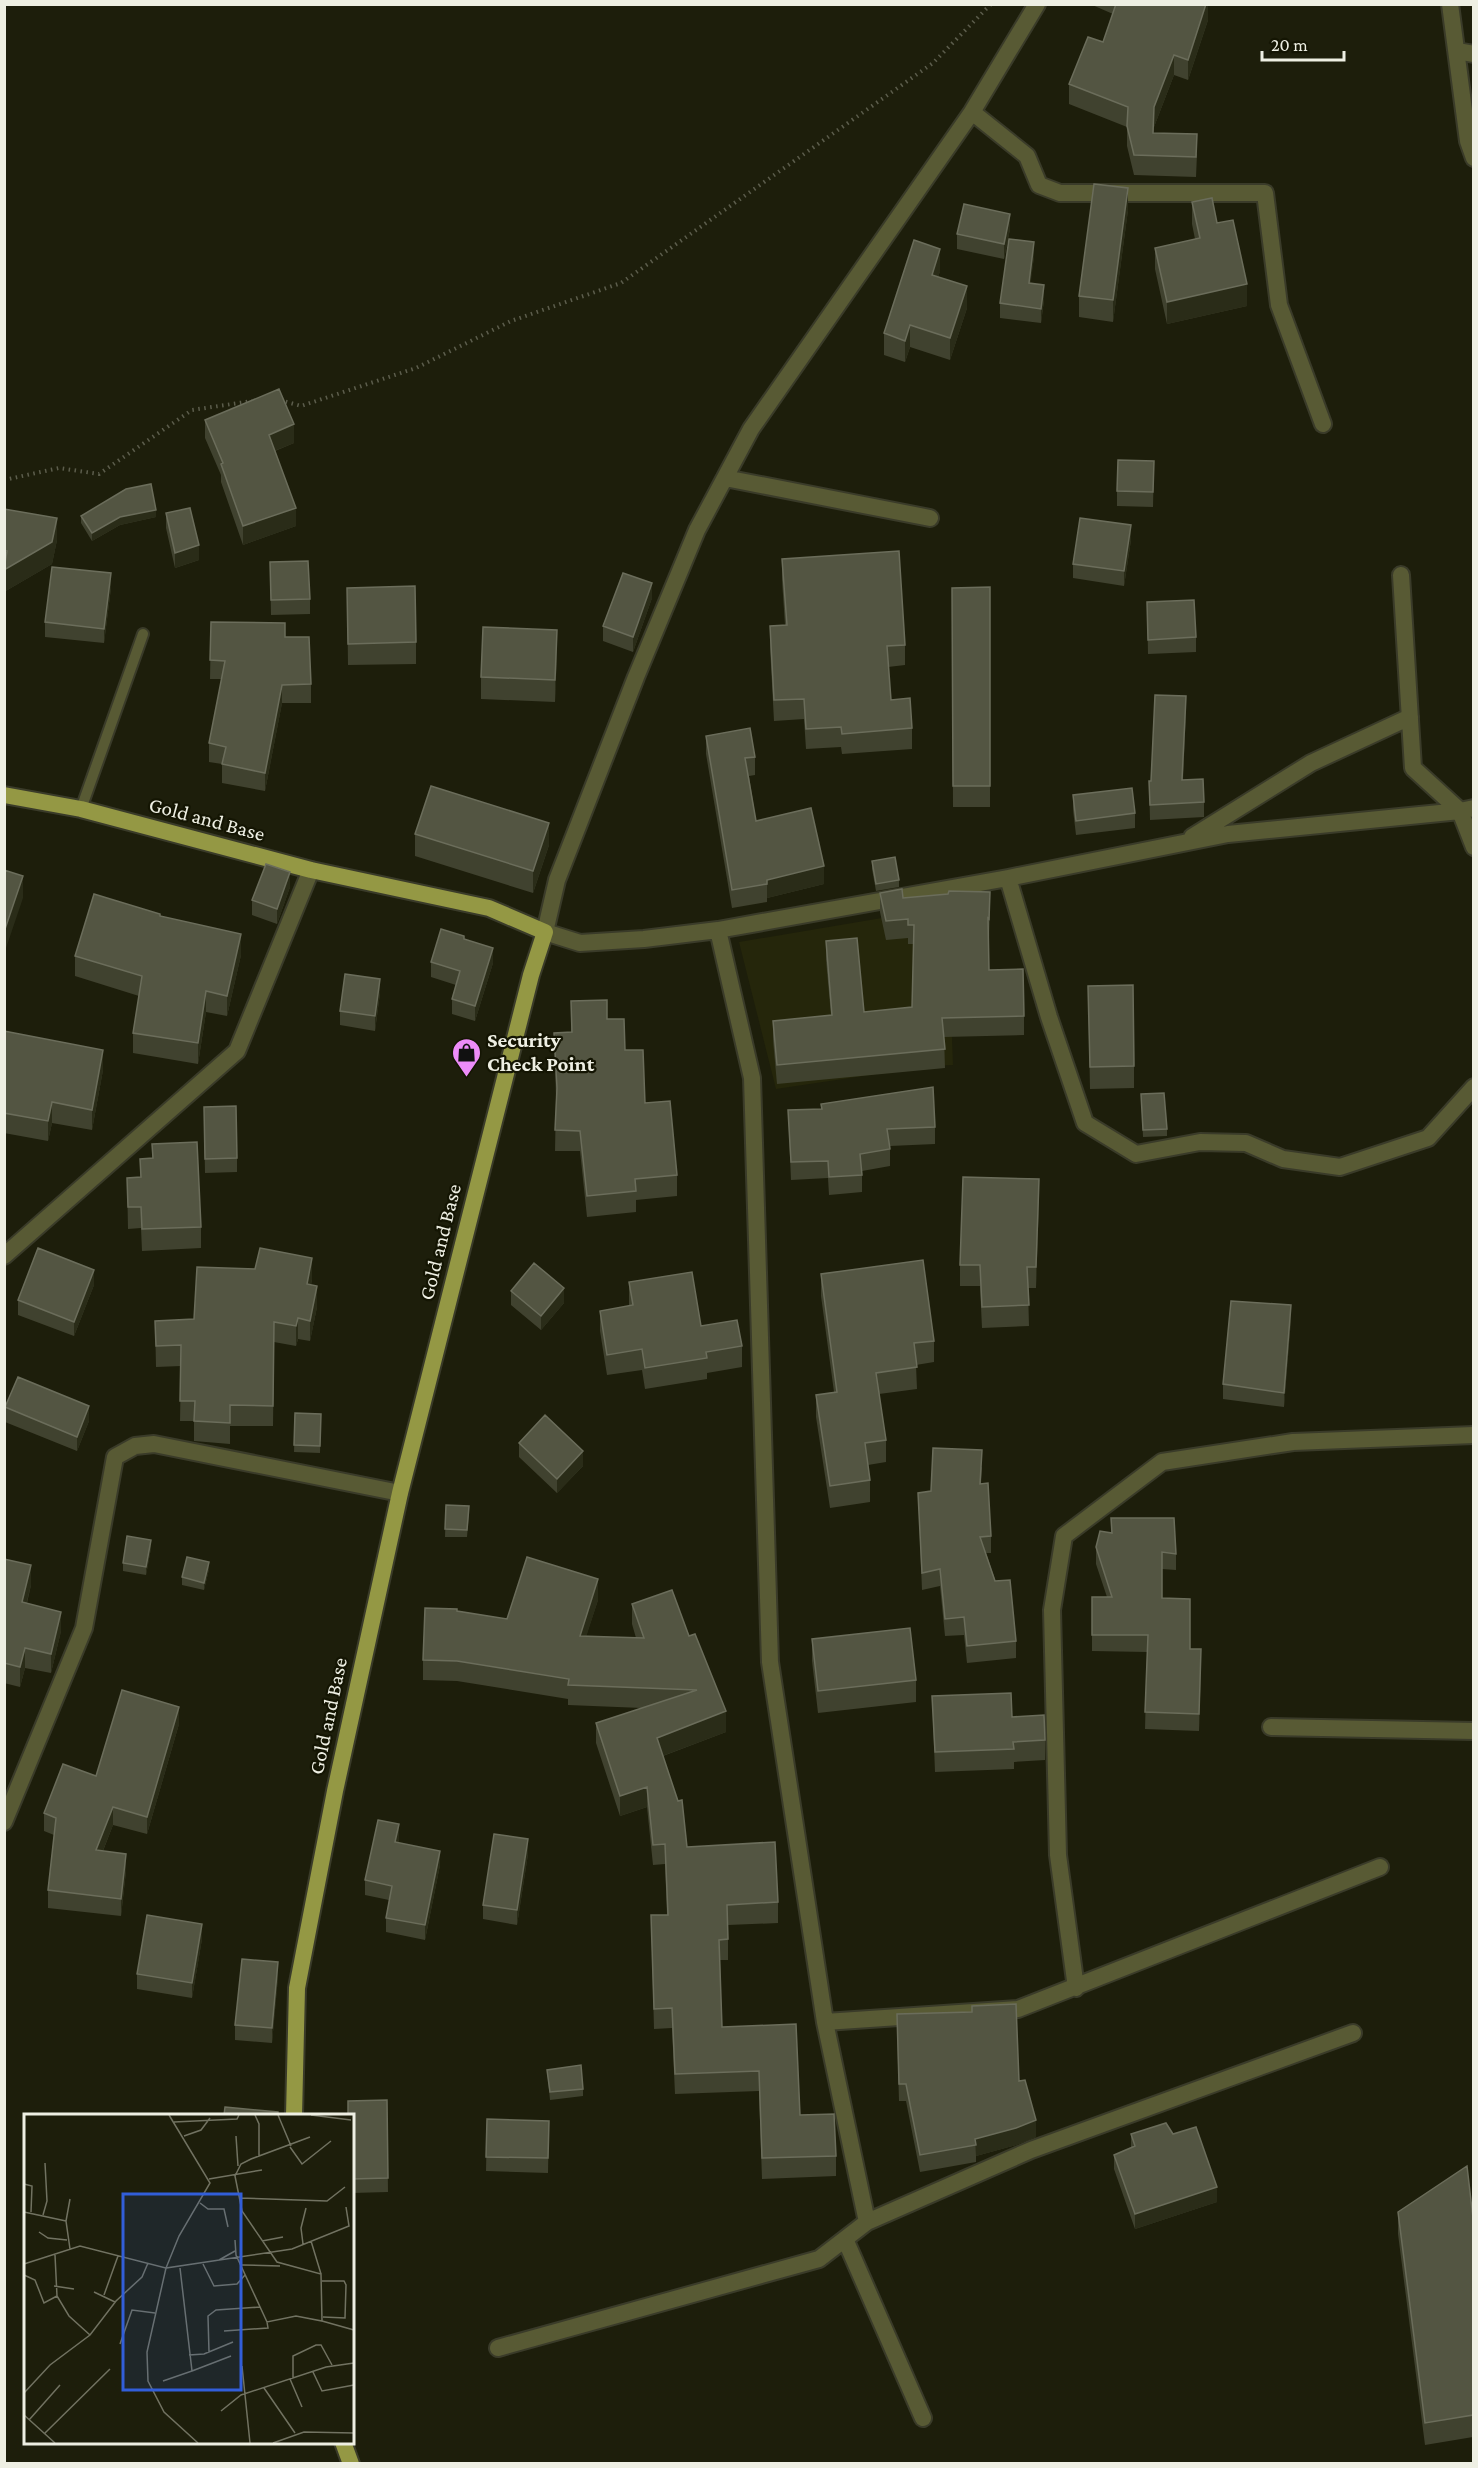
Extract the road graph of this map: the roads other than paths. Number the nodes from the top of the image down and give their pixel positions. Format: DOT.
graph roads {
  1 [pos="1037,4"];
  2 [pos="1450,4"];
  3 [pos="1465,53"];
  4 [pos="972,112"];
  5 [pos="1473,158"];
  6 [pos="1323,424"];
  7 [pos="725,478"];
  8 [pos="930,518"];
  9 [pos="1401,575"];
  10 [pos="143,634"];
  11 [pos="1410,717"];
  12 [pos="4,795"];
  13 [pos="81,809"];
  14 [pos="1467,809"];
  15 [pos="1183,842"];
  16 [pos="1473,848"];
  17 [pos="311,870"];
  18 [pos="1008,878"];
  19 [pos="718,930"];
  20 [pos="545,932"];
  21 [pos="1473,1087"];
  22 [pos="4,1256"];
  23 [pos="1473,1435"];
  24 [pos="400,1494"];
  25 [pos="1271,1727"];
  26 [pos="1473,1731"];
  27 [pos="4,1821"];
  28 [pos="1380,1867"];
  29 [pos="1076,1988"];
  30 [pos="825,2022"];
  31 [pos="1353,2032"];
  32 [pos="294,2114"];
  33 [pos="867,2222"];
  34 [pos="845,2239"];
  35 [pos="498,2348"];
  36 [pos="923,2418"];
  37 [pos="344,2444"];
  38 [pos="351,2463"];
  1 -- 4 [label="street"];
  2 -- 3 [label="street"];
  3 -- 5 [label="street"];
  4 -- 6 [label="street"];
  4 -- 7 [label="street"];
  7 -- 8 [label="street"];
  7 -- 20 [label="street"];
  9 -- 11 [label="street"];
  10 -- 13 [label="lane"];
  11 -- 14 [label="street"];
  11 -- 15 [label="street"];
  12 -- 13 [label="main road, Gold and Base"];
  13 -- 17 [label="main road, Gold and Base"];
  14 -- 15 [label="street"];
  14 -- 16 [label="street"];
  15 -- 18 [label="street"];
  17 -- 20 [label="main road, Gold and Base"];
  17 -- 22 [label="street"];
  18 -- 19 [label="street"];
  18 -- 21 [label="street"];
  19 -- 20 [label="street"];
  19 -- 30 [label="street"];
  20 -- 24 [label="main road, Gold and Base"];
  23 -- 29 [label="street"];
  24 -- 27 [label="street"];
  24 -- 32 [label="main road, Gold and Base"];
  25 -- 26 [label="street"];
  28 -- 29 [label="street"];
  29 -- 30 [label="street"];
  30 -- 33 [label="street"];
  31 -- 33 [label="street"];
  33 -- 34 [label="street"];
  34 -- 35 [label="street"];
  34 -- 36 [label="street"];
  37 -- 38 [label="main road"];
}
